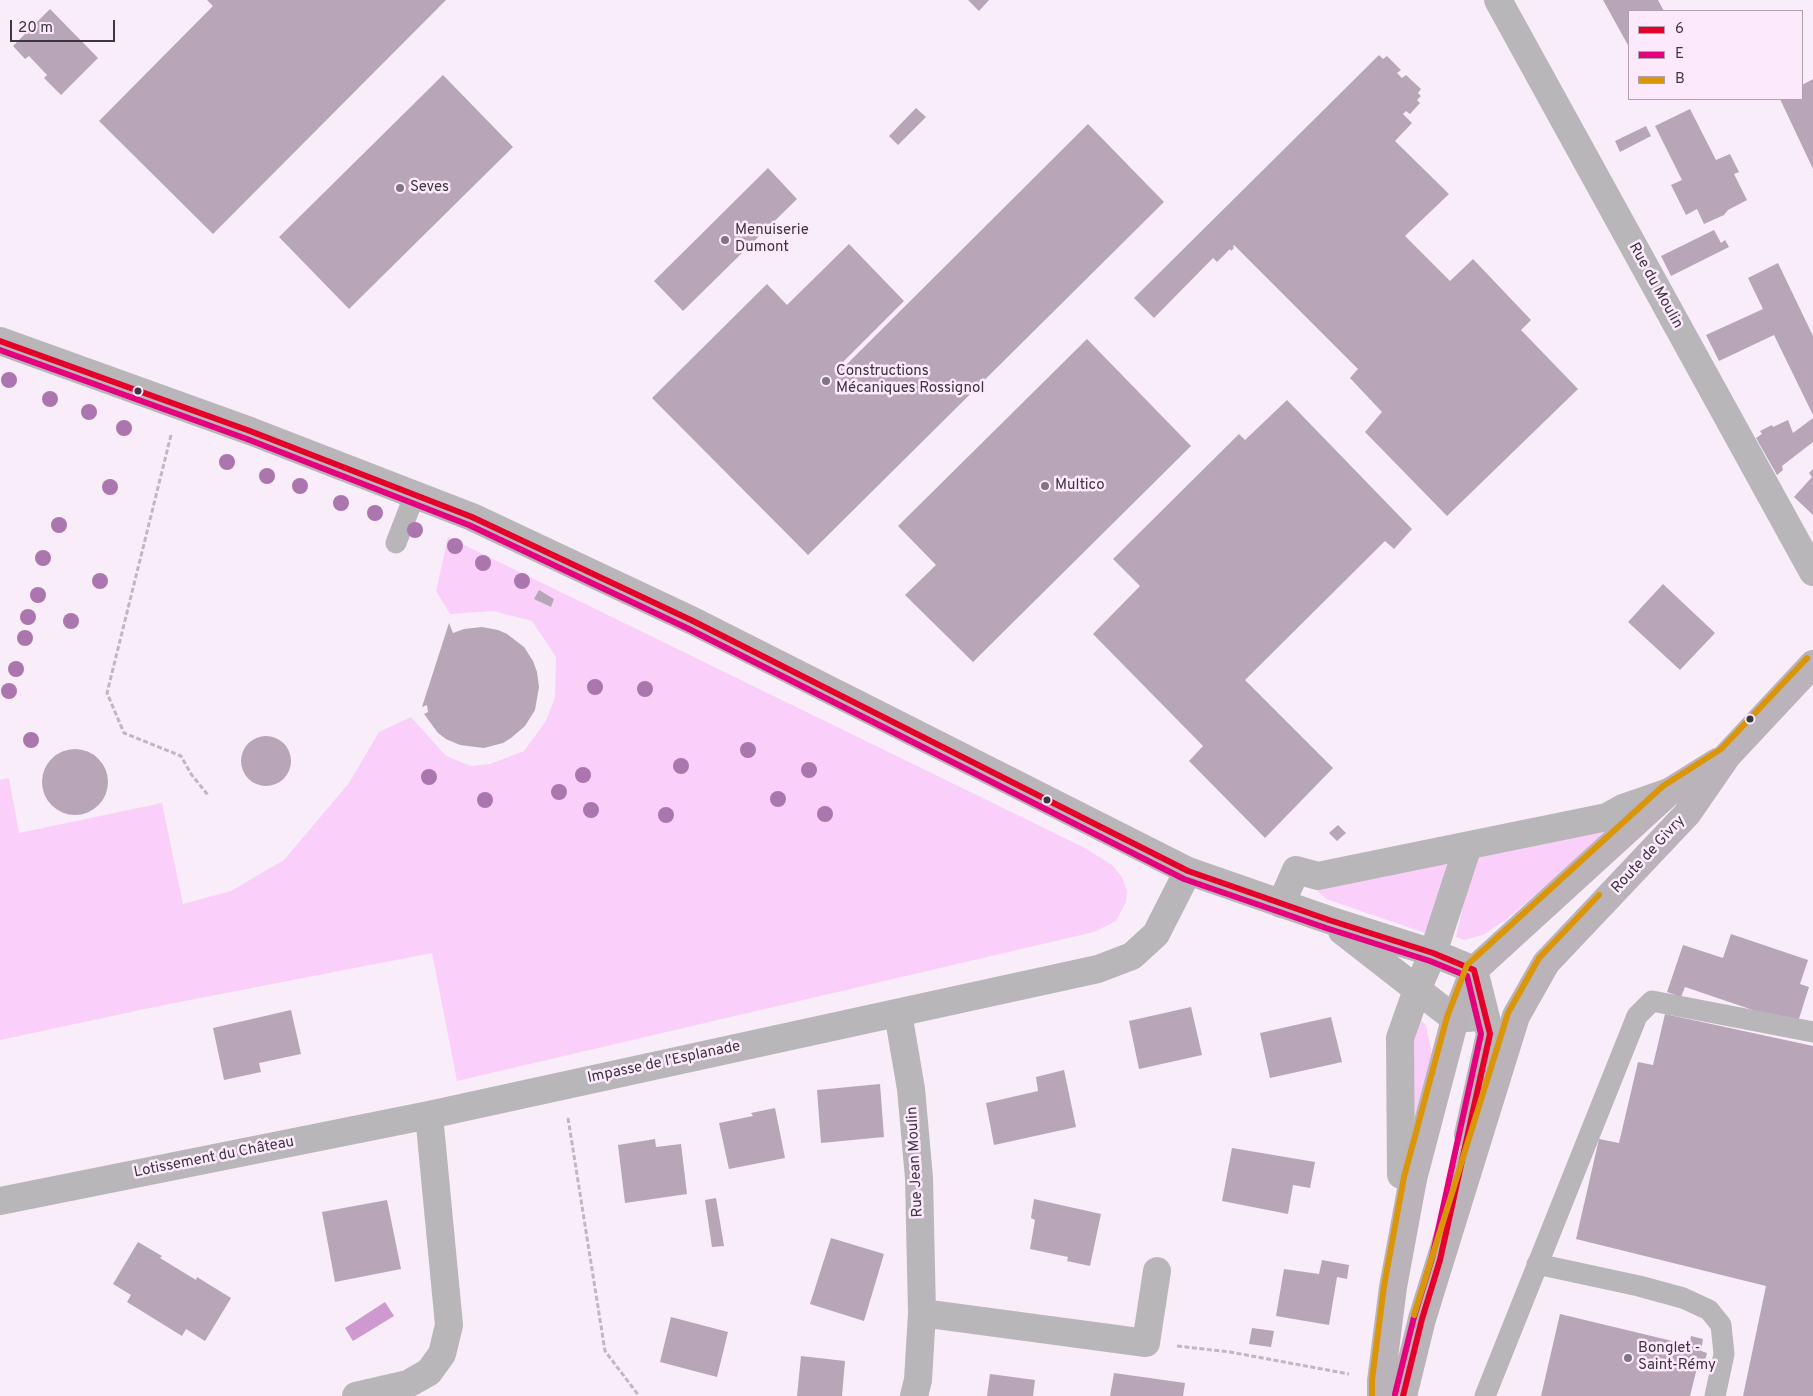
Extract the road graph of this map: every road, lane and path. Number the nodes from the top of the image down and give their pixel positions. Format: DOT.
graph roads {
  1 [pos="1498,0"];
  2 [pos="0,341"];
  3 [pos="178,405"];
  4 [pos="415,494"];
  5 [pos="396,543"];
  6 [pos="1813,572"];
  7 [pos="1813,664"];
  8 [pos="1727,756"];
  9 [pos="1670,792"];
  10 [pos="208,795"];
  11 [pos="1468,846"];
  12 [pos="1188,871"];
  13 [pos="1282,904"];
  14 [pos="1329,920"];
  15 [pos="1433,953"];
  16 [pos="1474,970"];
  17 [pos="1417,990"];
  18 [pos="898,1012"];
  19 [pos="1516,1016"];
  20 [pos="1486,1017"];
  21 [pos="1455,1019"];
  22 [pos="1813,1032"];
  23 [pos="562,1085"];
  24 [pos="429,1114"];
  25 [pos="1413,1179"];
  26 [pos="0,1201"];
  27 [pos="1440,1260"];
  28 [pos="1537,1264"];
  29 [pos="1157,1271"];
  30 [pos="922,1313"];
  31 [pos="1146,1343"];
  32 [pos="1381,1388"];
  33 [pos="356,1396"];
  34 [pos="639,1396"];
  35 [pos="914,1396"];
  36 [pos="1403,1396"];
  37 [pos="1485,1396"];
  38 [pos="1715,1396"];
  1 -- 6 [label="street, Rue du Moulin"];
  2 -- 3 [label="street"];
  3 -- 4 [label="street"];
  3 -- 10 [label="path"];
  4 -- 5 [label="lane"];
  4 -- 12 [label="street"];
  7 -- 8 [label="main road, Route de Givry"];
  8 -- 9 [label="main road, Route de Givry"];
  8 -- 19 [label="main road, Route de Givry"];
  9 -- 11 [label="street"];
  9 -- 16 [label="main road, Route de Givry"];
  11 -- 13 [label="street"];
  11 -- 15 [label="street"];
  12 -- 13 [label="street"];
  12 -- 18 [label="street, Impasse de l'Esplanade"];
  13 -- 14 [label="street"];
  14 -- 15 [label="street"];
  14 -- 17 [label="street"];
  15 -- 16 [label="street"];
  15 -- 17 [label="street"];
  16 -- 20 [label="street"];
  16 -- 21 [label="main road, Route de Givry"];
  17 -- 21 [label="street"];
  17 -- 25 [label="street"];
  18 -- 23 [label="street, Impasse de l'Esplanade"];
  18 -- 30 [label="street, Rue Jean Moulin"];
  19 -- 20 [label="street"];
  19 -- 27 [label="main road, Route de Givry"];
  20 -- 21 [label="street"];
  20 -- 27 [label="street"];
  21 -- 25 [label="main road, Route de Givry"];
  22 -- 28 [label="lane"];
  23 -- 24 [label="street, Impasse de l'Esplanade"];
  23 -- 34 [label="path"];
  24 -- 26 [label="street, Lotissement du Château"];
  24 -- 33 [label="street"];
  25 -- 32 [label="main road, Route de Givry"];
  27 -- 36 [label="main road, Route de Givry"];
  28 -- 37 [label="lane"];
  28 -- 38 [label="lane"];
  29 -- 31 [label="street"];
  30 -- 31 [label="street"];
  30 -- 35 [label="street, Rue Jean Moulin"];
  31 -- 32 [label="path"];
}
